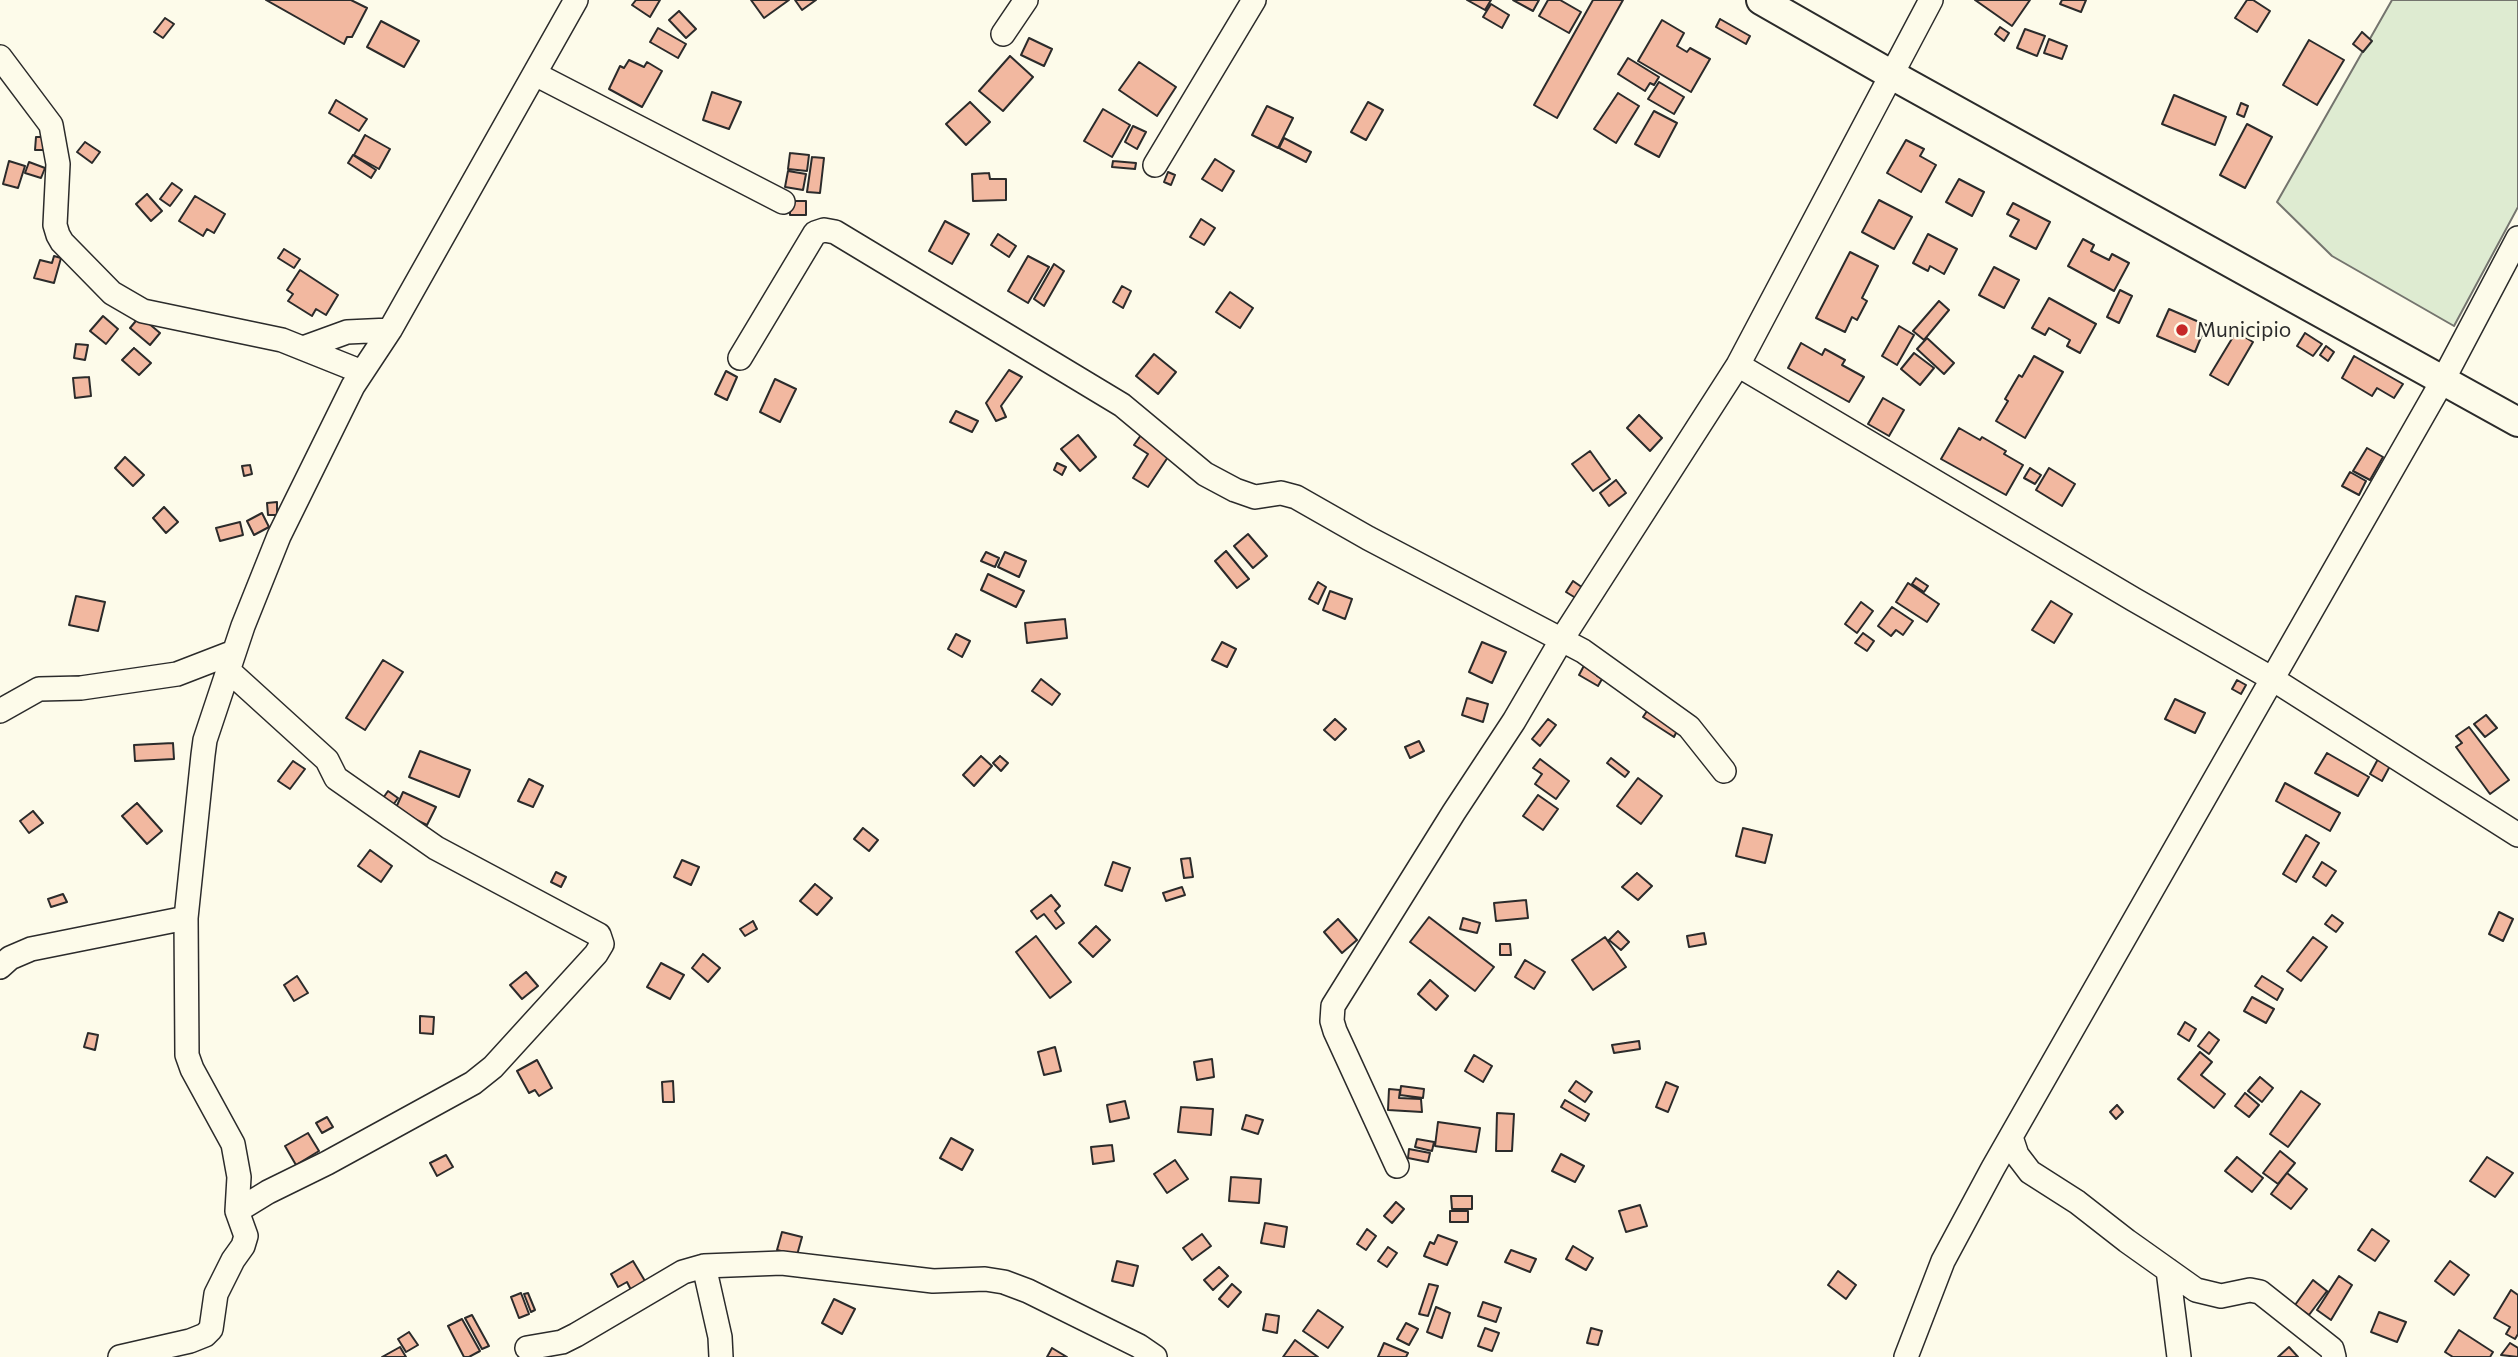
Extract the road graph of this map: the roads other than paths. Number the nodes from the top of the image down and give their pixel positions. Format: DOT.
graph roads {
  1 [pos="576,0"];
  2 [pos="1026,0"];
  3 [pos="1254,0"];
  4 [pos="1761,0"];
  5 [pos="1931,0"];
  6 [pos="1003,34"];
  7 [pos="0,57"];
  8 [pos="535,74"];
  9 [pos="1892,75"];
  10 [pos="1155,165"];
  11 [pos="783,202"];
  12 [pos="2518,238"];
  13 [pos="390,330"];
  14 [pos="303,348"];
  15 [pos="740,358"];
  16 [pos="1738,365"];
  17 [pos="362,372"];
  18 [pos="2443,380"];
  19 [pos="2518,422"];
  20 [pos="1562,639"];
  21 [pos="232,662"];
  22 [pos="2271,678"];
  23 [pos="0,711"];
  24 [pos="1724,771"];
  25 [pos="2518,835"];
  26 [pos="186,918"];
  27 [pos="0,967"];
  28 [pos="2011,1137"];
  29 [pos="1397,1166"];
  30 [pos="237,1212"];
  31 [pos="704,1266"];
  32 [pos="2168,1270"];
  33 [pos="527,1348"];
  34 [pos="120,1357"];
  35 [pos="721,1357"];
  36 [pos="1155,1357"];
  37 [pos="1906,1357"];
  38 [pos="2179,1357"];
  39 [pos="2334,1357"];
  1 -- 8 [label="street"];
  2 -- 6 [label="street"];
  3 -- 10 [label="street"];
  4 -- 9 [label="main road"];
  5 -- 9 [label="street"];
  7 -- 14 [label="street"];
  8 -- 11 [label="street"];
  8 -- 13 [label="street"];
  9 -- 16 [label="street"];
  9 -- 18 [label="main road"];
  12 -- 18 [label="street"];
  13 -- 14 [label="street"];
  13 -- 17 [label="street"];
  14 -- 17 [label="street"];
  15 -- 20 [label="street"];
  16 -- 20 [label="street"];
  16 -- 22 [label="street"];
  17 -- 21 [label="street"];
  18 -- 19 [label="main road"];
  18 -- 22 [label="street"];
  20 -- 24 [label="street"];
  20 -- 29 [label="street"];
  21 -- 23 [label="street"];
  21 -- 26 [label="street"];
  21 -- 30 [label="street"];
  22 -- 25 [label="street"];
  22 -- 28 [label="street"];
  26 -- 27 [label="street"];
  26 -- 30 [label="street"];
  28 -- 32 [label="street"];
  28 -- 37 [label="street"];
  30 -- 34 [label="street"];
  31 -- 33 [label="street"];
  31 -- 35 [label="street"];
  31 -- 36 [label="street"];
  32 -- 38 [label="street"];
  32 -- 39 [label="street"];
}
